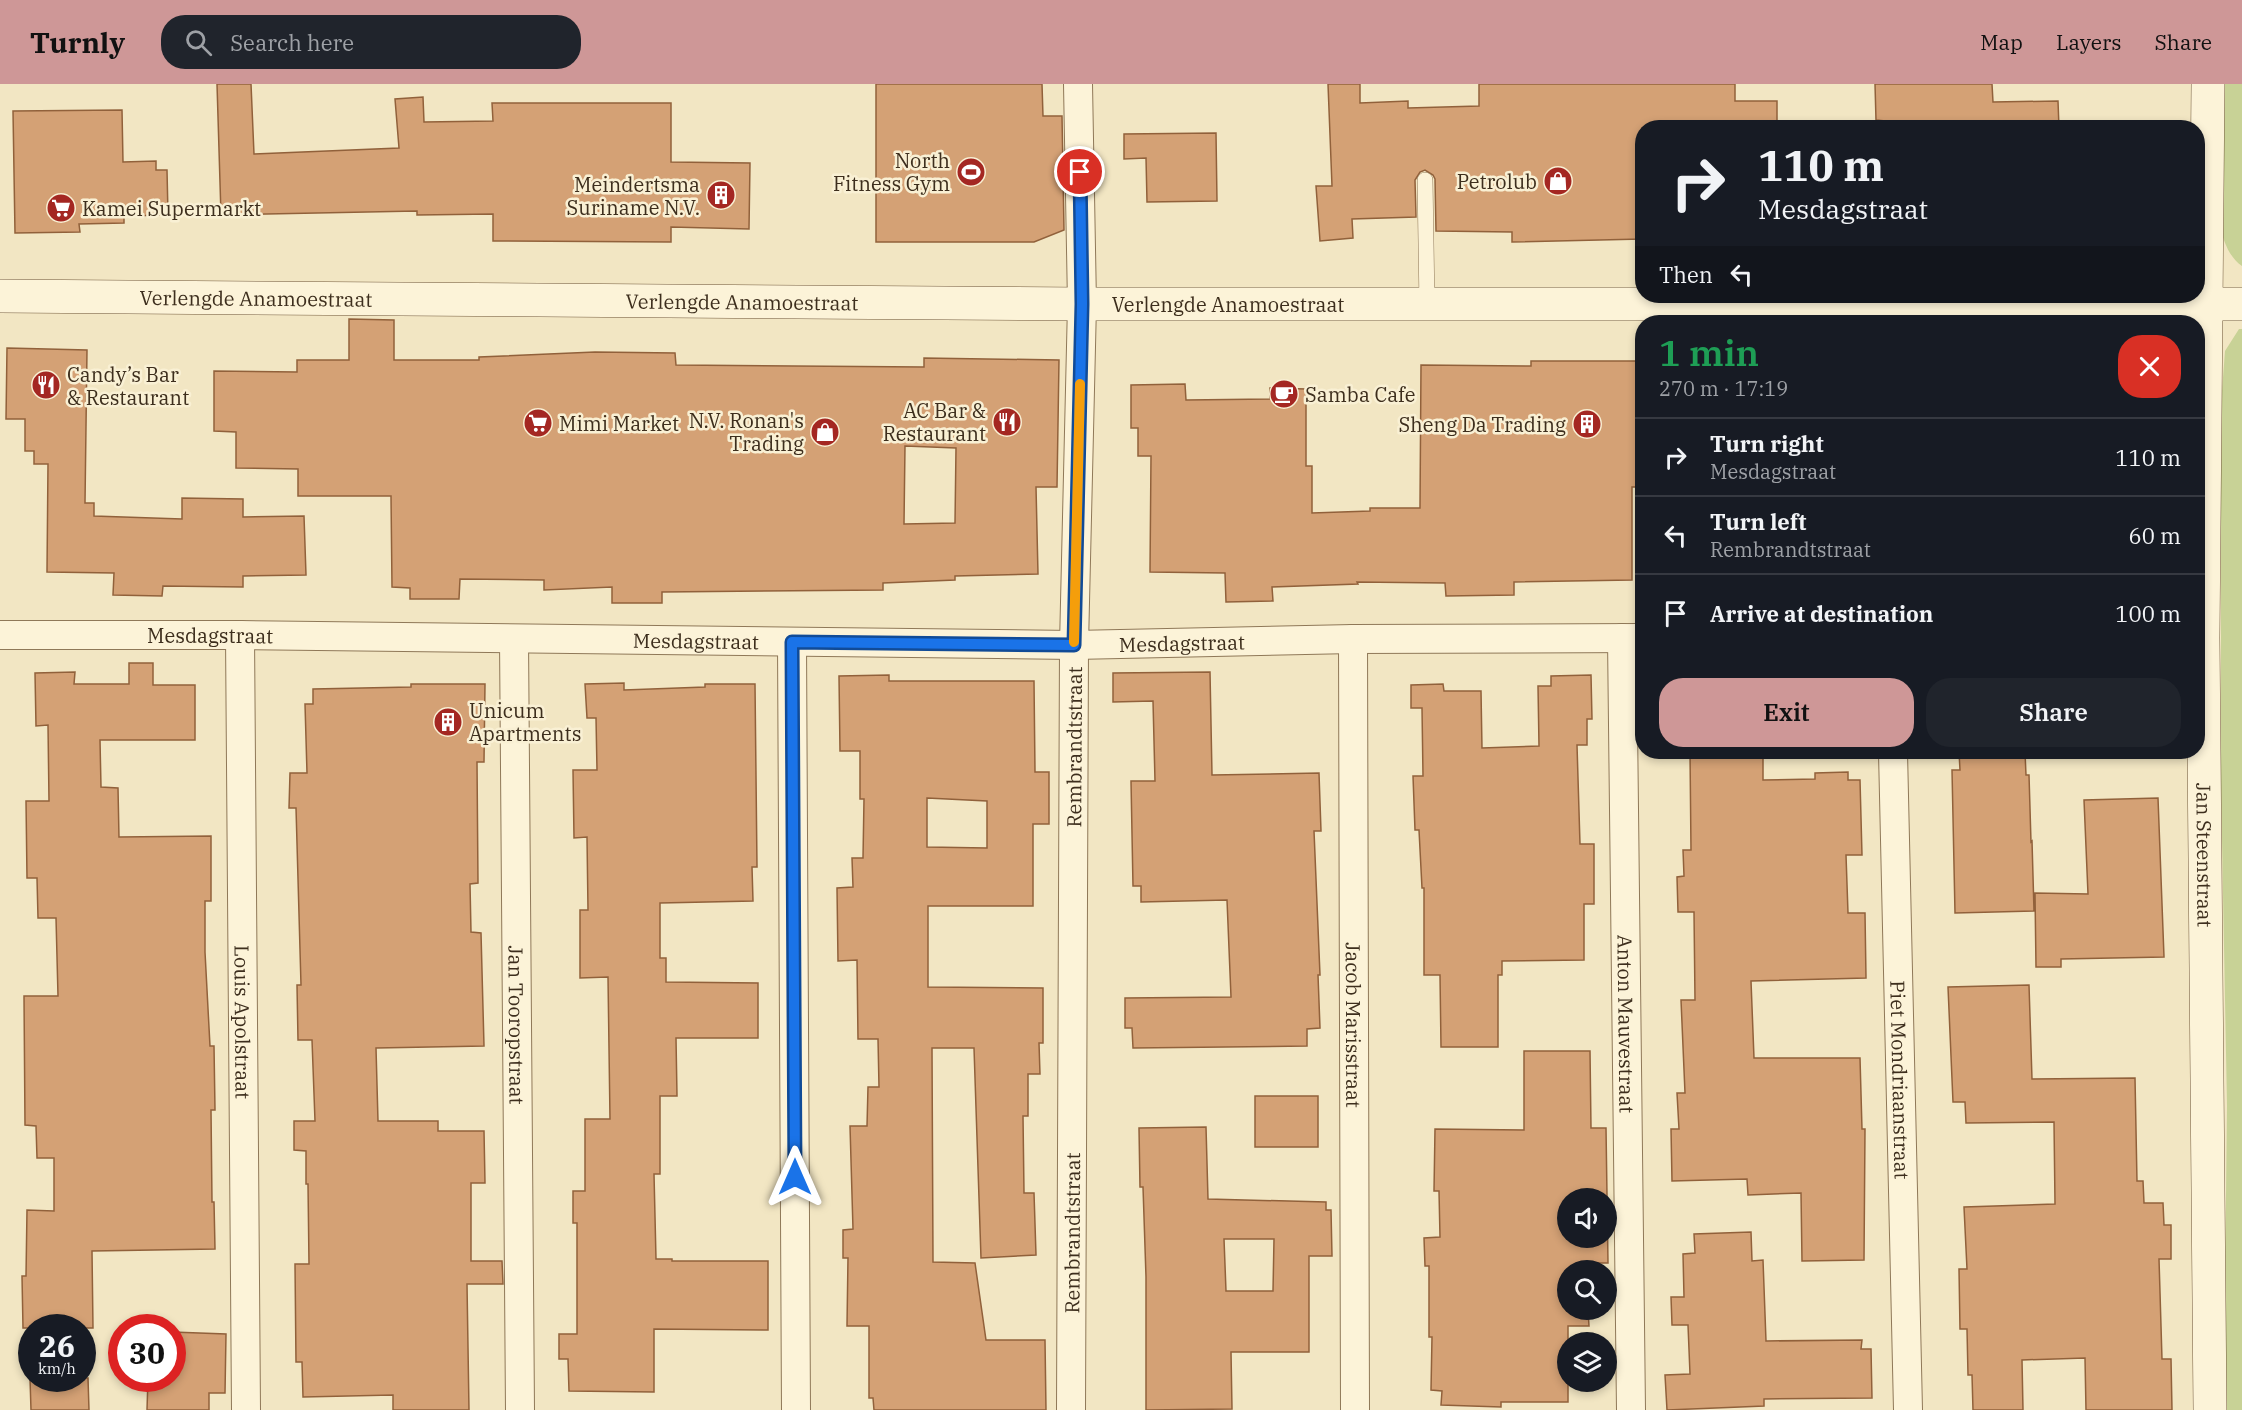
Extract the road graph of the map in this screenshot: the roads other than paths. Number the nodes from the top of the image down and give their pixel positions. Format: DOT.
graph roads {
  1 [pos="1078,84"];
  2 [pos="2208,84"];
  3 [pos="1425,180"];
  4 [pos="0,296"];
  5 [pos="1082,304"];
  6 [pos="1427,304"];
  7 [pos="2242,304"];
  8 [pos="2206,305"];
  9 [pos="2205,360"];
  10 [pos="0,635"];
  11 [pos="240,635"];
  12 [pos="1632,638"];
  13 [pos="514,639"];
  14 [pos="1353,639"];
  15 [pos="792,642"];
  16 [pos="1074,645"];
  17 [pos="1893,759"];
  18 [pos="2202,759"];
  19 [pos="246,1410"];
  20 [pos="520,1410"];
  21 [pos="796,1410"];
  22 [pos="1071,1410"];
  23 [pos="1355,1410"];
  24 [pos="1631,1410"];
  25 [pos="1908,1410"];
  26 [pos="2210,1410"];
  1 -- 5 [label="street, Rembrandtstraat"];
  2 -- 8 [label="street, Jan Steenstraat"];
  3 -- 6 [label="lane"];
  4 -- 5 [label="street, Verlengde Anamoestraat"];
  5 -- 6 [label="street, Verlengde Anamoestraat"];
  5 -- 16 [label="street, Rembrandtstraat"];
  6 -- 8 [label="street, Verlengde Anamoestraat"];
  7 -- 8 [label="street, Verlengde Anamoestraat"];
  8 -- 9 [label="street, Jan Steenstraat"];
  10 -- 11 [label="street, Mesdagstraat"];
  11 -- 13 [label="street, Mesdagstraat"];
  11 -- 19 [label="street, Louis Apolstraat"];
  12 -- 14 [label="street, Mesdagstraat"];
  12 -- 24 [label="street, Anton Mauvestraat"];
  13 -- 15 [label="street, Mesdagstraat"];
  13 -- 20 [label="street, Jan Tooropstraat"];
  14 -- 16 [label="street, Mesdagstraat"];
  14 -- 23 [label="street, Jacob Marisstraat"];
  15 -- 16 [label="street, Mesdagstraat"];
  15 -- 21 [label="street"];
  16 -- 22 [label="street, Rembrandtstraat"];
  17 -- 25 [label="street, Piet Mondriaanstraat"];
  18 -- 26 [label="street, Jan Steenstraat"];
}
